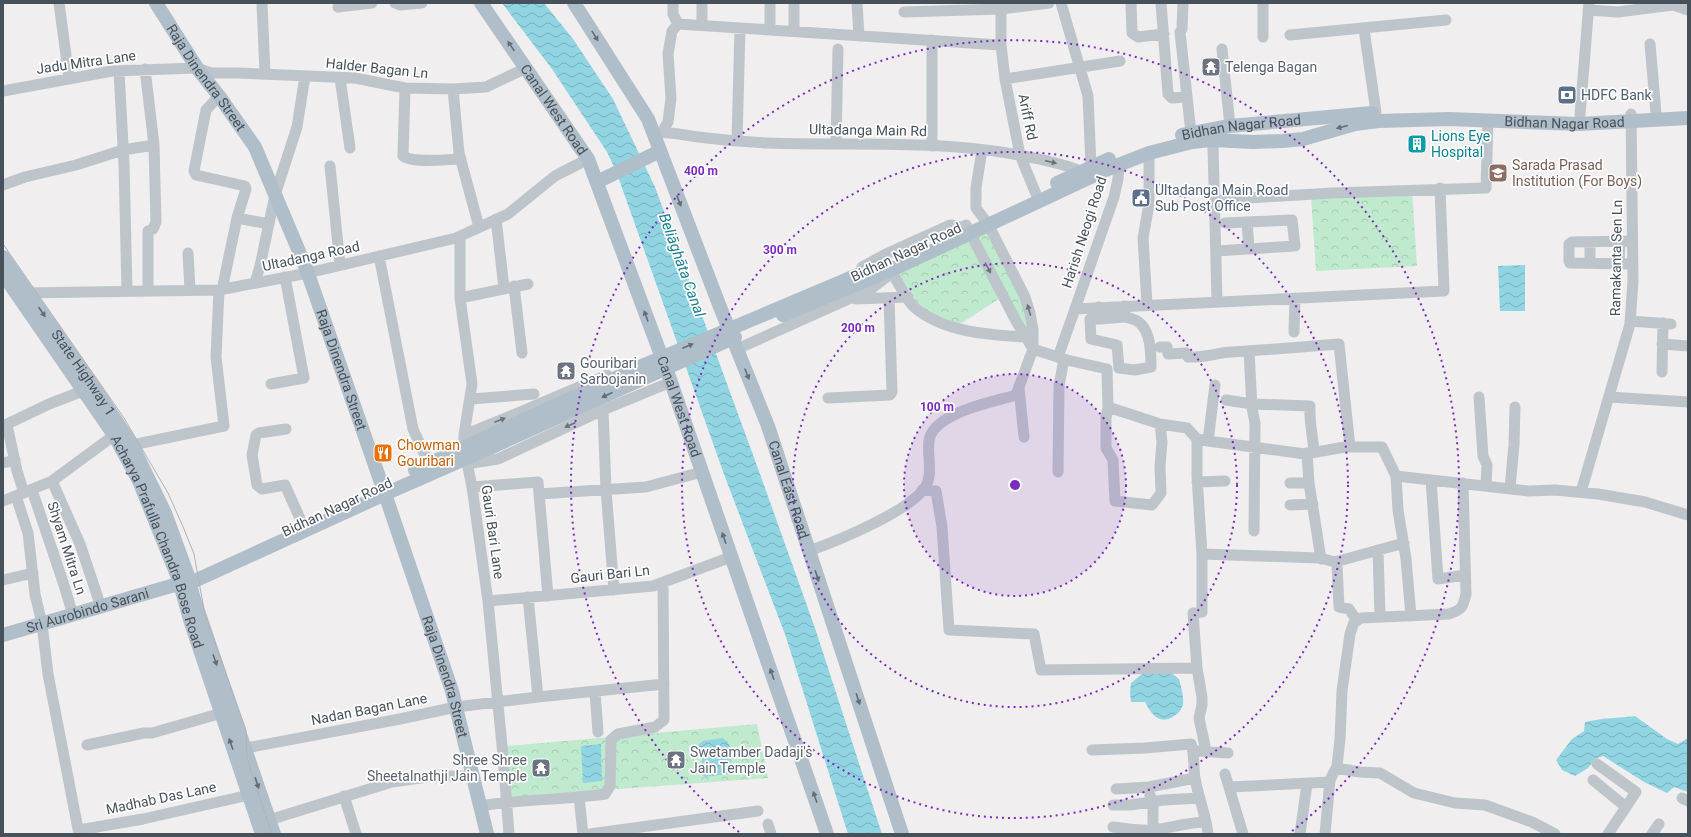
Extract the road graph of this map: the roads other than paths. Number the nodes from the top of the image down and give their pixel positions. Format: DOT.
graph roads {
  1 [pos="59,3"];
  2 [pos="156,3"];
  3 [pos="262,3"];
  4 [pos="372,3"];
  5 [pos="396,3"];
  6 [pos="422,3"];
  7 [pos="481,3"];
  8 [pos="574,3"];
  9 [pos="673,3"];
  10 [pos="702,3"];
  11 [pos="770,3"];
  12 [pos="794,3"];
  13 [pos="857,3"];
  14 [pos="1049,3"];
  15 [pos="1061,3"];
  16 [pos="1131,3"];
  17 [pos="1161,3"];
  18 [pos="1183,3"];
  19 [pos="1263,3"];
  20 [pos="1001,6"];
  21 [pos="1588,7"];
  22 [pos="338,8"];
  23 [pos="1688,10"];
  24 [pos="904,12"];
  25 [pos="1446,20"];
  26 [pos="678,24"];
  27 [pos="702,25"];
  28 [pos="740,28"];
  29 [pos="1364,29"];
  30 [pos="770,30"];
  31 [pos="794,31"];
  32 [pos="1164,34"];
  33 [pos="1290,35"];
  34 [pos="859,36"];
  35 [pos="1263,37"];
  36 [pos="932,40"];
  37 [pos="1650,44"];
  38 [pos="1001,45"];
  39 [pos="1222,49"];
  40 [pos="838,50"];
  41 [pos="1120,61"];
  42 [pos="1080,67"];
  43 [pos="197,68"];
  44 [pos="526,68"];
  45 [pos="145,69"];
  46 [pos="118,71"];
  47 [pos="265,74"];
  48 [pos="305,76"];
  49 [pos="69,78"];
  50 [pos="340,78"];
  51 [pos="1005,78"];
  52 [pos="405,88"];
  53 [pos="453,89"];
  54 [pos="3,91"];
  55 [pos="219,96"];
  56 [pos="1187,97"];
  57 [pos="1688,111"];
  58 [pos="1376,112"];
  59 [pos="1656,113"];
  60 [pos="1580,115"];
  61 [pos="1631,118"];
  62 [pos="1688,118"];
  63 [pos="1488,121"];
  64 [pos="1230,126"];
  65 [pos="658,132"];
  66 [pos="1191,133"];
  67 [pos="1211,134"];
  68 [pos="737,140"];
  69 [pos="836,144"];
  70 [pos="154,145"];
  71 [pos="932,146"];
  72 [pos="350,148"];
  73 [pos="123,150"];
  74 [pos="982,150"];
  75 [pos="658,152"];
  76 [pos="1149,153"];
  77 [pos="1020,155"];
  78 [pos="461,159"];
  79 [pos="588,159"];
  80 [pos="1119,164"];
  81 [pos="330,166"];
  82 [pos="1085,169"];
  83 [pos="599,181"];
  84 [pos="3,185"];
  85 [pos="1440,188"];
  86 [pos="1036,194"];
  87 [pos="275,195"];
  88 [pos="1215,200"];
  89 [pos="237,218"];
  90 [pos="496,219"];
  91 [pos="985,221"];
  92 [pos="1247,222"];
  93 [pos="269,224"];
  94 [pos="1226,224"];
  95 [pos="479,227"];
  96 [pos="966,229"];
  97 [pos="460,236"];
  98 [pos="1632,241"];
  99 [pos="1590,242"];
  100 [pos="1620,242"];
  101 [pos="1248,248"];
  102 [pos="1216,251"];
  103 [pos="188,253"];
  104 [pos="379,256"];
  105 [pos="3,258"];
  106 [pos="1590,263"];
  107 [pos="1620,263"];
  108 [pos="1633,264"];
  109 [pos="340,265"];
  110 [pos="892,268"];
  111 [pos="308,273"];
  112 [pos="3,274"];
  113 [pos="285,277"];
  114 [pos="254,283"];
  115 [pos="528,284"];
  116 [pos="509,287"];
  117 [pos="190,290"];
  118 [pos="220,290"];
  119 [pos="127,291"];
  120 [pos="148,291"];
  121 [pos="22,293"];
  122 [pos="908,297"];
  123 [pos="460,298"];
  124 [pos="889,298"];
  125 [pos="1295,298"];
  126 [pos="849,299"];
  127 [pos="1217,301"];
  128 [pos="1147,304"];
  129 [pos="1124,306"];
  130 [pos="1099,307"];
  131 [pos="1075,309"];
  132 [pos="1125,317"];
  133 [pos="1100,319"];
  134 [pos="1630,321"];
  135 [pos="727,325"];
  136 [pos="1294,332"];
  137 [pos="1025,337"];
  138 [pos="1662,344"];
  139 [pos="1688,346"];
  140 [pos="1160,347"];
  141 [pos="737,349"];
  142 [pos="1033,349"];
  143 [pos="659,352"];
  144 [pos="1248,352"];
  145 [pos="522,353"];
  146 [pos="1061,358"];
  147 [pos="1662,372"];
  148 [pos="670,382"];
  149 [pos="271,384"];
  150 [pos="1215,385"];
  151 [pos="1019,387"];
  152 [pos="83,391"];
  153 [pos="534,394"];
  154 [pos="1479,397"];
  155 [pos="1609,397"];
  156 [pos="828,398"];
  157 [pos="471,399"];
  158 [pos="1226,400"];
  159 [pos="1688,402"];
  160 [pos="1252,404"];
  161 [pos="1108,407"];
  162 [pos="1515,407"];
  163 [pos="603,410"];
  164 [pos="1160,424"];
  165 [pos="5,425"];
  166 [pos="286,429"];
  167 [pos="118,432"];
  168 [pos="1024,437"];
  169 [pos="1203,440"];
  170 [pos="490,442"];
  171 [pos="132,445"];
  172 [pos="1255,447"];
  173 [pos="1350,447"];
  174 [pos="465,451"];
  175 [pos="1310,453"];
  176 [pos="14,460"];
  177 [pos="3,463"];
  178 [pos="429,464"];
  179 [pos="702,472"];
  180 [pos="1058,472"];
  181 [pos="1396,476"];
  182 [pos="1430,480"];
  183 [pos="52,481"];
  184 [pos="1225,481"];
  185 [pos="1197,482"];
  186 [pos="1290,483"];
  187 [pos="1309,483"];
  188 [pos="1463,483"];
  189 [pos="1486,486"];
  190 [pos="472,487"];
  191 [pos="1510,488"];
  192 [pos="384,490"];
  193 [pos="606,490"];
  194 [pos="922,490"];
  195 [pos="1581,492"];
  196 [pos="24,493"];
  197 [pos="539,494"];
  198 [pos="3,501"];
  199 [pos="1313,504"];
  200 [pos="1290,505"];
  201 [pos="1688,515"];
  202 [pos="302,523"];
  203 [pos="1254,531"];
  204 [pos="1404,543"];
  205 [pos="1378,550"];
  206 [pos="809,551"];
  207 [pos="1202,554"];
  208 [pos="731,557"];
  209 [pos="1322,558"];
  210 [pos="1335,562"];
  211 [pos="32,574"];
  212 [pos="1465,576"];
  213 [pos="3,580"];
  214 [pos="182,582"];
  215 [pos="663,583"];
  216 [pos="614,590"];
  217 [pos="548,596"];
  218 [pos="528,597"];
  219 [pos="488,601"];
  220 [pos="102,607"];
  221 [pos="73,616"];
  222 [pos="1411,616"];
  223 [pos="1380,617"];
  224 [pos="1357,621"];
  225 [pos="42,624"];
  226 [pos="3,635"];
  227 [pos="1198,668"];
  228 [pos="664,684"];
  229 [pos="595,692"];
  230 [pos="538,697"];
  231 [pos="498,701"];
  232 [pos="456,707"];
  233 [pos="226,712"];
  234 [pos="598,732"];
  235 [pos="87,745"];
  236 [pos="246,748"];
  237 [pos="1092,750"];
  238 [pos="1206,751"];
  239 [pos="1194,752"];
  240 [pos="1228,753"];
  241 [pos="1597,764"];
  242 [pos="1336,768"];
  243 [pos="1225,774"];
  244 [pos="473,776"];
  245 [pos="1195,778"];
  246 [pos="1593,780"];
  247 [pos="1330,782"];
  248 [pos="1307,784"];
  249 [pos="1149,787"];
  250 [pos="1230,788"];
  251 [pos="1116,789"];
  252 [pos="249,795"];
  253 [pos="344,796"];
  254 [pos="580,797"];
  255 [pos="1200,798"];
  256 [pos="507,802"];
  257 [pos="1151,802"];
  258 [pos="1113,805"];
  259 [pos="480,806"];
  260 [pos="1626,806"];
  261 [pos="758,811"];
  262 [pos="269,820"];
  263 [pos="1206,822"];
  264 [pos="1659,824"];
  265 [pos="1113,827"];
  266 [pos="79,832"];
  267 [pos="1153,832"];
  268 [pos="262,834"];
  269 [pos="274,834"];
  270 [pos="356,834"];
  271 [pos="487,834"];
  272 [pos="509,834"];
  273 [pos="583,834"];
  274 [pos="590,834"];
  275 [pos="828,834"];
  276 [pos="902,834"];
  277 [pos="1208,834"];
  278 [pos="1243,834"];
  279 [pos="1300,834"];
  280 [pos="1325,834"];
  281 [pos="1555,834"];
  282 [pos="1608,834"];
  283 [pos="1652,834"];
  1 -- 49 [label="street"];
  2 -- 43 [label="main road, Raja Dinendra Street"];
  3 -- 47 [label="street"];
  4 -- 22 [label="street"];
  5 -- 6 [label="street"];
  44 -- 7 [label="main road, Canal West Road, one-way"];
  8 -- 65 [label="main road, Canal East Road, one-way"];
  9 -- 26 [label="street"];
  10 -- 27 [label="street"];
  11 -- 30 [label="street"];
  12 -- 31 [label="street"];
  13 -- 34 [label="street"];
  14 -- 20 [label="street"];
  15 -- 42 [label="street"];
  16 -- 32 [label="street"];
  17 -- 32 [label="street"];
  18 -- 56 [label="street"];
  19 -- 35 [label="street"];
  20 -- 24 [label="street"];
  20 -- 38 [label="street, Ariff Rd"];
  21 -- 23 [label="street"];
  21 -- 60 [label="street"];
  25 -- 29 [label="street"];
  26 -- 27 [label="street"];
  26 -- 65 [label="street"];
  27 -- 28 [label="street"];
  28 -- 30 [label="street"];
  28 -- 68 [label="street"];
  29 -- 33 [label="street"];
  29 -- 58 [label="street"];
  30 -- 31 [label="street"];
  31 -- 34 [label="street"];
  32 -- 56 [label="street"];
  34 -- 36 [label="street"];
  36 -- 38 [label="street"];
  36 -- 71 [label="street"];
  37 -- 59 [label="street"];
  38 -- 51 [label="street, Ariff Rd"];
  39 -- 64 [label="street"];
  40 -- 69 [label="street"];
  41 -- 42 [label="street"];
  42 -- 51 [label="street"];
  42 -- 82 [label="street"];
  43 -- 45 [label="street, Jadu Mitra Lane"];
  43 -- 47 [label="street, Halder Bagan Ln"];
  43 -- 55 [label="main road, Raja Dinendra Street"];
  44 -- 53 [label="street, Halder Bagan Ln"];
  44 -- 79 [label="main road, Canal West Road"];
  45 -- 46 [label="street, Jadu Mitra Lane"];
  45 -- 70 [label="street"];
  46 -- 49 [label="street, Jadu Mitra Lane"];
  46 -- 73 [label="street"];
  47 -- 48 [label="street, Halder Bagan Ln"];
  48 -- 50 [label="street, Halder Bagan Ln"];
  48 -- 87 [label="street"];
  49 -- 54 [label="street, Jadu Mitra Lane"];
  50 -- 52 [label="street, Halder Bagan Ln"];
  50 -- 72 [label="street"];
  51 -- 77 [label="street, Ariff Rd"];
  52 -- 53 [label="street, Halder Bagan Ln"];
  52 -- 78 [label="street"];
  53 -- 78 [label="street"];
  55 -- 87 [label="main road, Raja Dinendra Street"];
  55 -- 89 [label="street"];
  56 -- 66 [label="street"];
  57 -- 59 [label="main road, Bidhan Nagar Road"];
  58 -- 60 [label="main road, Bidhan Nagar Road"];
  58 -- 64 [label="main road, Bidhan Nagar Road"];
  59 -- 61 [label="main road, Bidhan Nagar Road"];
  60 -- 61 [label="main road, Bidhan Nagar Road"];
  61 -- 62 [label="main road, Bidhan Nagar Road"];
  61 -- 63 [label="main road, Bidhan Nagar Road"];
  61 -- 98 [label="street, Ramakanta Sen Ln"];
  63 -- 67 [label="main road, Bidhan Nagar Road, one-way"];
  63 -- 85 [label="street"];
  64 -- 67 [label="main road, Bidhan Nagar Road"];
  65 -- 68 [label="street, Ultadanga Main Rd"];
  65 -- 75 [label="main road, Canal East Road"];
  66 -- 67 [label="main road, Bidhan Nagar Road"];
  66 -- 82 [label="main road, Bidhan Nagar Road"];
  67 -- 76 [label="main road, Bidhan Nagar Road"];
  67 -- 88 [label="street"];
  68 -- 69 [label="street, Ultadanga Main Rd"];
  69 -- 71 [label="street, Ultadanga Main Rd"];
  70 -- 73 [label="street"];
  70 -- 120 [label="street"];
  71 -- 74 [label="street, Ultadanga Main Rd"];
  73 -- 84 [label="street"];
  73 -- 119 [label="street"];
  74 -- 77 [label="street, Ultadanga Main Rd"];
  74 -- 91 [label="street"];
  75 -- 83 [label="main road"];
  75 -- 135 [label="main road, Canal East Road, one-way"];
  76 -- 80 [label="main road, Bidhan Nagar Road"];
  76 -- 128 [label="street"];
  77 -- 82 [label="street, Ultadanga Main Rd, one-way"];
  77 -- 86 [label="street, Ariff Rd"];
  78 -- 95 [label="street"];
  79 -- 83 [label="main road, Canal West Road"];
  79 -- 90 [label="street, Ultadanga Road"];
  80 -- 91 [label="main road, Bidhan Nagar Road"];
  80 -- 131 [label="street, Harish Neogi Road"];
  81 -- 109 [label="street"];
  82 -- 86 [label="main road, Bidhan Nagar Road"];
  143 -- 83 [label="main road, Canal West Road, one-way"];
  85 -- 88 [label="street"];
  85 -- 125 [label="street"];
  86 -- 91 [label="main road, Bidhan Nagar Road"];
  87 -- 93 [label="street"];
  87 -- 111 [label="main road, Raja Dinendra Street"];
  88 -- 102 [label="street"];
  89 -- 93 [label="street"];
  89 -- 118 [label="street"];
  90 -- 95 [label="street, Ultadanga Road"];
  90 -- 116 [label="street"];
  91 -- 96 [label="main road, Bidhan Nagar Road"];
  142 -- 91 [label="street, one-way"];
  92 -- 94 [label="street"];
  92 -- 101 [label="street"];
  92 -- 101 [label="street"];
  93 -- 114 [label="street"];
  95 -- 97 [label="street, Ultadanga Road"];
  96 -- 110 [label="main road, Bidhan Nagar Road"];
  96 -- 135 [label="street"];
  96 -- 137 [label="street, one-way"];
  97 -- 104 [label="street, Ultadanga Road"];
  97 -- 123 [label="street, Gauri Bari Lane"];
  98 -- 100 [label="street"];
  98 -- 108 [label="street, Ramakanta Sen Ln"];
  99 -- 100 [label="street"];
  99 -- 106 [label="street"];
  99 -- 106 [label="street"];
  100 -- 107 [label="street"];
  101 -- 102 [label="street"];
  102 -- 127 [label="street"];
  103 -- 117 [label="street"];
  104 -- 109 [label="street, Ultadanga Road"];
  104 -- 178 [label="street"];
  105 -- 121 [label="main road, State Highway 1"];
  106 -- 107 [label="street"];
  107 -- 108 [label="street"];
  108 -- 134 [label="street, Ramakanta Sen Ln"];
  109 -- 111 [label="street, Ultadanga Road"];
  110 -- 122 [label="street"];
  110 -- 126 [label="street"];
  110 -- 170 [label="main road, Bidhan Nagar Road, one-way, bridge"];
  170 -- 110 [label="main road, Bidhan Nagar Road, one-way, bridge"];
  111 -- 113 [label="street, Ultadanga Road"];
  111 -- 192 [label="main road, Raja Dinendra Street"];
  112 -- 121 [label="main road, Acharya Prafulla Chandra Bose Road"];
  113 -- 114 [label="street, Ultadanga Road"];
  113 -- 149 [label="street"];
  114 -- 118 [label="street, Ultadanga Road"];
  115 -- 116 [label="street"];
  116 -- 123 [label="street"];
  116 -- 145 [label="street"];
  117 -- 118 [label="street, Ultadanga Road"];
  117 -- 120 [label="street, Ultadanga Road"];
  118 -- 171 [label="street"];
  119 -- 120 [label="street, Ultadanga Road"];
  119 -- 121 [label="street, Ultadanga Road"];
  121 -- 152 [label="main road, Acharya Prafulla Chandra Bose Road"];
  121 -- 167 [label="main road, State Highway 1, one-way"];
  122 -- 124 [label="street"];
  122 -- 137 [label="street"];
  123 -- 157 [label="street, Gauri Bari Lane"];
  124 -- 126 [label="street"];
  124 -- 156 [label="street"];
  125 -- 127 [label="street"];
  125 -- 136 [label="street"];
  126 -- 141 [label="street"];
  127 -- 128 [label="street"];
  128 -- 129 [label="street"];
  129 -- 130 [label="street"];
  129 -- 132 [label="street"];
  130 -- 131 [label="street"];
  130 -- 133 [label="street"];
  131 -- 146 [label="street, Harish Neogi Road"];
  132 -- 133 [label="street"];
  132 -- 133 [label="street"];
  134 -- 138 [label="street"];
  134 -- 155 [label="street, Ramakanta Sen Ln"];
  135 -- 141 [label="main road, Canal East Road"];
  137 -- 142 [label="street"];
  138 -- 139 [label="street"];
  138 -- 147 [label="street"];
  140 -- 144 [label="street"];
  141 -- 206 [label="main road, Canal East Road, one-way"];
  142 -- 146 [label="street"];
  142 -- 151 [label="street"];
  143 -- 148 [label="main road, Canal West Road"];
  174 -- 143 [label="street, one-way"];
  144 -- 160 [label="street"];
  144 -- 173 [label="street"];
  146 -- 161 [label="street"];
  146 -- 180 [label="street, Harish Neogi Road"];
  148 -- 163 [label="street"];
  148 -- 179 [label="main road, Canal West Road"];
  150 -- 169 [label="street"];
  151 -- 168 [label="street"];
  151 -- 194 [label="street"];
  152 -- 165 [label="street"];
  152 -- 167 [label="main road, Acharya Prafulla Chandra Bose Road"];
  153 -- 157 [label="street"];
  154 -- 189 [label="street"];
  155 -- 159 [label="street"];
  155 -- 195 [label="street, Ramakanta Sen Ln"];
  157 -- 174 [label="street, Gauri Bari Lane"];
  158 -- 160 [label="street"];
  160 -- 172 [label="street"];
  160 -- 175 [label="street"];
  161 -- 164 [label="street"];
  161 -- 164 [label="street"];
  162 -- 191 [label="street"];
  163 -- 174 [label="street, one-way"];
  163 -- 193 [label="street"];
  164 -- 169 [label="street"];
  165 -- 176 [label="street"];
  166 -- 202 [label="street"];
  167 -- 171 [label="main road, State Highway 1"];
  167 -- 183 [label="street"];
  167 -- 214 [label="main road, Acharya Prafulla Chandra Bose Road"];
  169 -- 172 [label="street"];
  169 -- 185 [label="street"];
  170 -- 174 [label="main road"];
  171 -- 214 [label="main road, State Highway 1"];
  172 -- 175 [label="street"];
  172 -- 203 [label="street"];
  173 -- 175 [label="street"];
  173 -- 181 [label="street"];
  174 -- 178 [label="main road, Bidhan Nagar Road"];
  174 -- 190 [label="street, Gauri Bari Lane"];
  174 -- 192 [label="main road"];
  175 -- 187 [label="street"];
  176 -- 177 [label="street"];
  176 -- 196 [label="street"];
  178 -- 192 [label="main road, Bidhan Nagar Road"];
  179 -- 193 [label="street"];
  208 -- 179 [label="main road, Canal West Road, one-way"];
  181 -- 182 [label="street"];
  181 -- 204 [label="street"];
  182 -- 188 [label="street"];
  182 -- 212 [label="street"];
  183 -- 196 [label="street"];
  183 -- 220 [label="street"];
  184 -- 185 [label="street"];
  185 -- 207 [label="street"];
  186 -- 187 [label="street"];
  187 -- 199 [label="street"];
  188 -- 189 [label="street"];
  188 -- 212 [label="street"];
  189 -- 191 [label="street"];
  190 -- 197 [label="street"];
  190 -- 219 [label="street, Gauri Bari Lane"];
  191 -- 195 [label="street"];
  192 -- 202 [label="main road, Bidhan Nagar Road"];
  192 -- 214 [label="main road"];
  192 -- 232 [label="main road, Raja Dinendra Street"];
  193 -- 197 [label="street"];
  193 -- 216 [label="street"];
  194 -- 206 [label="street"];
  194 -- 227 [label="street"];
  195 -- 201 [label="street"];
  196 -- 198 [label="street"];
  196 -- 211 [label="street"];
  196 -- 221 [label="street, Shyam Mitra Ln"];
  197 -- 217 [label="street"];
  199 -- 200 [label="street"];
  199 -- 209 [label="street"];
  202 -- 214 [label="main road, Bidhan Nagar Road"];
  204 -- 205 [label="street"];
  204 -- 222 [label="street"];
  205 -- 210 [label="street"];
  205 -- 223 [label="street"];
  206 -- 276 [label="main road, Canal East Road, one-way"];
  207 -- 209 [label="street"];
  207 -- 227 [label="street"];
  208 -- 215 [label="street, Gauri Bari Ln"];
  275 -- 208 [label="main road, Canal West Road, one-way"];
  209 -- 210 [label="street"];
  210 -- 224 [label="street"];
  211 -- 213 [label="street"];
  211 -- 225 [label="street"];
  212 -- 222 [label="street"];
  214 -- 220 [label="main road, Sri Aurobindo Sarani"];
  214 -- 233 [label="main road, Acharya Prafulla Chandra Bose Road"];
  215 -- 216 [label="street, Gauri Bari Ln"];
  215 -- 228 [label="street"];
  216 -- 217 [label="street, Gauri Bari Ln"];
  217 -- 218 [label="street, Gauri Bari Ln"];
  218 -- 219 [label="street, Gauri Bari Ln"];
  218 -- 230 [label="street"];
  219 -- 231 [label="street, Gauri Bari Lane"];
  220 -- 221 [label="main road, Sri Aurobindo Sarani"];
  221 -- 225 [label="main road, Sri Aurobindo Sarani"];
  222 -- 223 [label="street"];
  223 -- 224 [label="street"];
  224 -- 242 [label="street"];
  225 -- 226 [label="main road, Sri Aurobindo Sarani"];
  225 -- 266 [label="street"];
  227 -- 238 [label="street"];
  228 -- 229 [label="street, Nadan Bagan Lane"];
  228 -- 254 [label="street"];
  229 -- 230 [label="street, Nadan Bagan Lane"];
  229 -- 234 [label="street"];
  230 -- 231 [label="street, Nadan Bagan Lane"];
  231 -- 232 [label="street, Nadan Bagan Lane"];
  231 -- 256 [label="street, Gauri Bari Lane"];
  232 -- 236 [label="street, Nadan Bagan Lane"];
  232 -- 244 [label="main road, Raja Dinendra Street"];
  233 -- 235 [label="street"];
  233 -- 236 [label="main road, Acharya Prafulla Chandra Bose Road"];
  252 -- 233 [label="main road, Acharya Prafulla Chandra Bose Road, one-way"];
  236 -- 262 [label="main road, Acharya Prafulla Chandra Bose Road, one-way"];
  237 -- 239 [label="street"];
  238 -- 239 [label="street"];
  238 -- 240 [label="street"];
  239 -- 245 [label="street"];
  241 -- 260 [label="street"];
  242 -- 247 [label="street"];
  242 -- 281 [label="street"];
  243 -- 250 [label="street"];
  244 -- 253 [label="street"];
  244 -- 259 [label="main road, Raja Dinendra Street"];
  245 -- 249 [label="street"];
  245 -- 255 [label="street"];
  246 -- 260 [label="street"];
  247 -- 248 [label="street"];
  247 -- 280 [label="street"];
  248 -- 250 [label="street"];
  248 -- 279 [label="street"];
  249 -- 251 [label="street"];
  249 -- 257 [label="street"];
  250 -- 278 [label="street"];
  252 -- 266 [label="street, Madhab Das Lane"];
  252 -- 268 [label="main road, Acharya Prafulla Chandra Bose Road"];
  253 -- 262 [label="street"];
  253 -- 270 [label="street"];
  254 -- 256 [label="street"];
  254 -- 273 [label="street"];
  255 -- 257 [label="street"];
  255 -- 263 [label="street"];
  256 -- 259 [label="street"];
  256 -- 272 [label="street, Gauri Bari Lane"];
  257 -- 258 [label="street"];
  257 -- 267 [label="street"];
  259 -- 271 [label="main road, Raja Dinendra Street"];
  260 -- 282 [label="street"];
  261 -- 274 [label="street"];
  262 -- 269 [label="main road, Acharya Prafulla Chandra Bose Road"];
  263 -- 267 [label="street"];
  263 -- 277 [label="street"];
  264 -- 283 [label="street"];
  265 -- 267 [label="street"];
}
